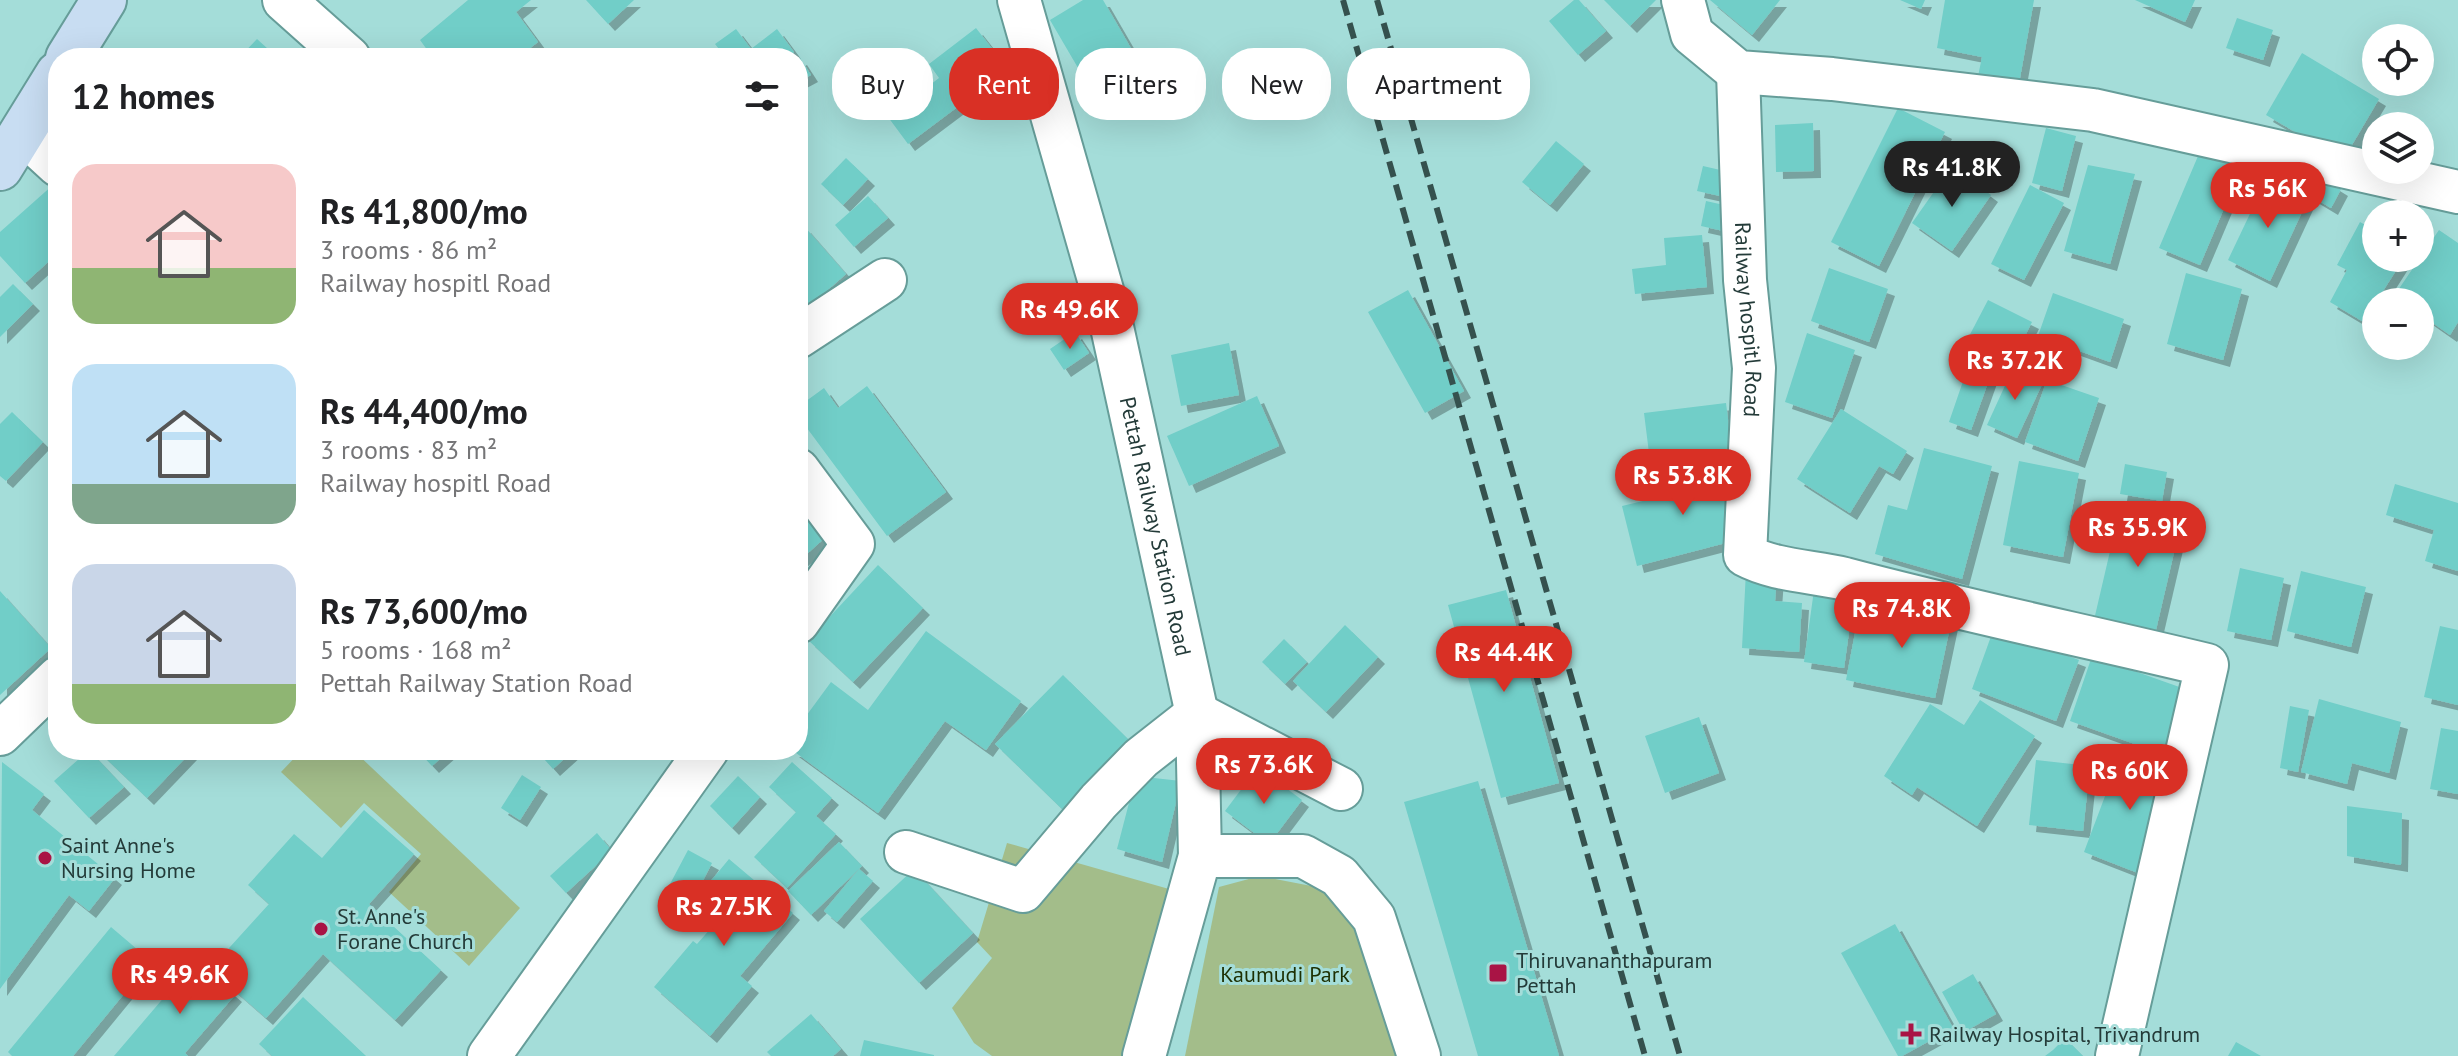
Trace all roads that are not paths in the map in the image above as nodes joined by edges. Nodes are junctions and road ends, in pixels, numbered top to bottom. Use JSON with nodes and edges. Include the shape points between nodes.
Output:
{"nodes":[{"id":1,"x":104,"y":0,"type":"edge"},
{"id":2,"x":284,"y":0,"type":"edge"},
{"id":3,"x":1019,"y":0,"type":"edge"},
{"id":4,"x":1687,"y":3,"type":"edge"},
{"id":5,"x":74,"y":48,"type":"edge"},
{"id":6,"x":338,"y":48,"type":"edge"},
{"id":7,"x":1738,"y":72,"type":"junction"},
{"id":8,"x":48,"y":90,"type":"edge"},
{"id":9,"x":11,"y":150,"type":"edge"},
{"id":10,"x":48,"y":162,"type":"edge"},
{"id":11,"x":2458,"y":192,"type":"edge"},
{"id":12,"x":885,"y":280,"type":"dead end"},
{"id":13,"x":808,"y":330,"type":"edge"},
{"id":14,"x":808,"y":483,"type":"edge"},
{"id":15,"x":808,"y":608,"type":"edge"},
{"id":16,"x":48,"y":688,"type":"edge"},
{"id":17,"x":1197,"y":714,"type":"junction"},
{"id":18,"x":0,"y":734,"type":"edge"},
{"id":19,"x":700,"y":760,"type":"edge"},
{"id":20,"x":1341,"y":789,"type":"dead end"},
{"id":21,"x":906,"y":852,"type":"dead end"},
{"id":22,"x":1200,"y":856,"type":"junction"},
{"id":23,"x":489,"y":1056,"type":"edge"},
{"id":24,"x":1144,"y":1056,"type":"edge"},
{"id":25,"x":1419,"y":1056,"type":"edge"},
{"id":26,"x":2117,"y":1056,"type":"edge"}],
"edges":[{"from":1,"to":5,"type":"street"},
{"from":2,"to":6,"type":"street"},
{"from":3,"to":17,"type":"street","name":"Pettah Railway Station Road","via":[[1110,318]]},
{"from":4,"to":7,"type":"street","via":[[1692,34]]},
{"from":7,"to":11,"type":"street","via":[[2093,110]]},
{"from":7,"to":26,"type":"street","name":"Railway hospitl Road","via":[[1745,280],[1754,368],[1745,555],[1764,565],[2207,665]]},
{"from":8,"to":9,"type":"street"},
{"from":9,"to":10,"type":"street"},
{"from":12,"to":13,"type":"street"},
{"from":14,"to":15,"type":"street","via":[[853,544]]},
{"from":16,"to":18,"type":"street"},
{"from":17,"to":20,"type":"street"},
{"from":17,"to":21,"type":"street","via":[[1109,790],[1023,891]]},
{"from":17,"to":22,"type":"street","name":"Pettah Railway Station Road"},
{"from":19,"to":23,"type":"street"},
{"from":22,"to":24,"type":"street","name":"Pettah Railway Station Road"},
{"from":22,"to":25,"type":"street","via":[[1303,856],[1339,876],[1374,918]]}]}
